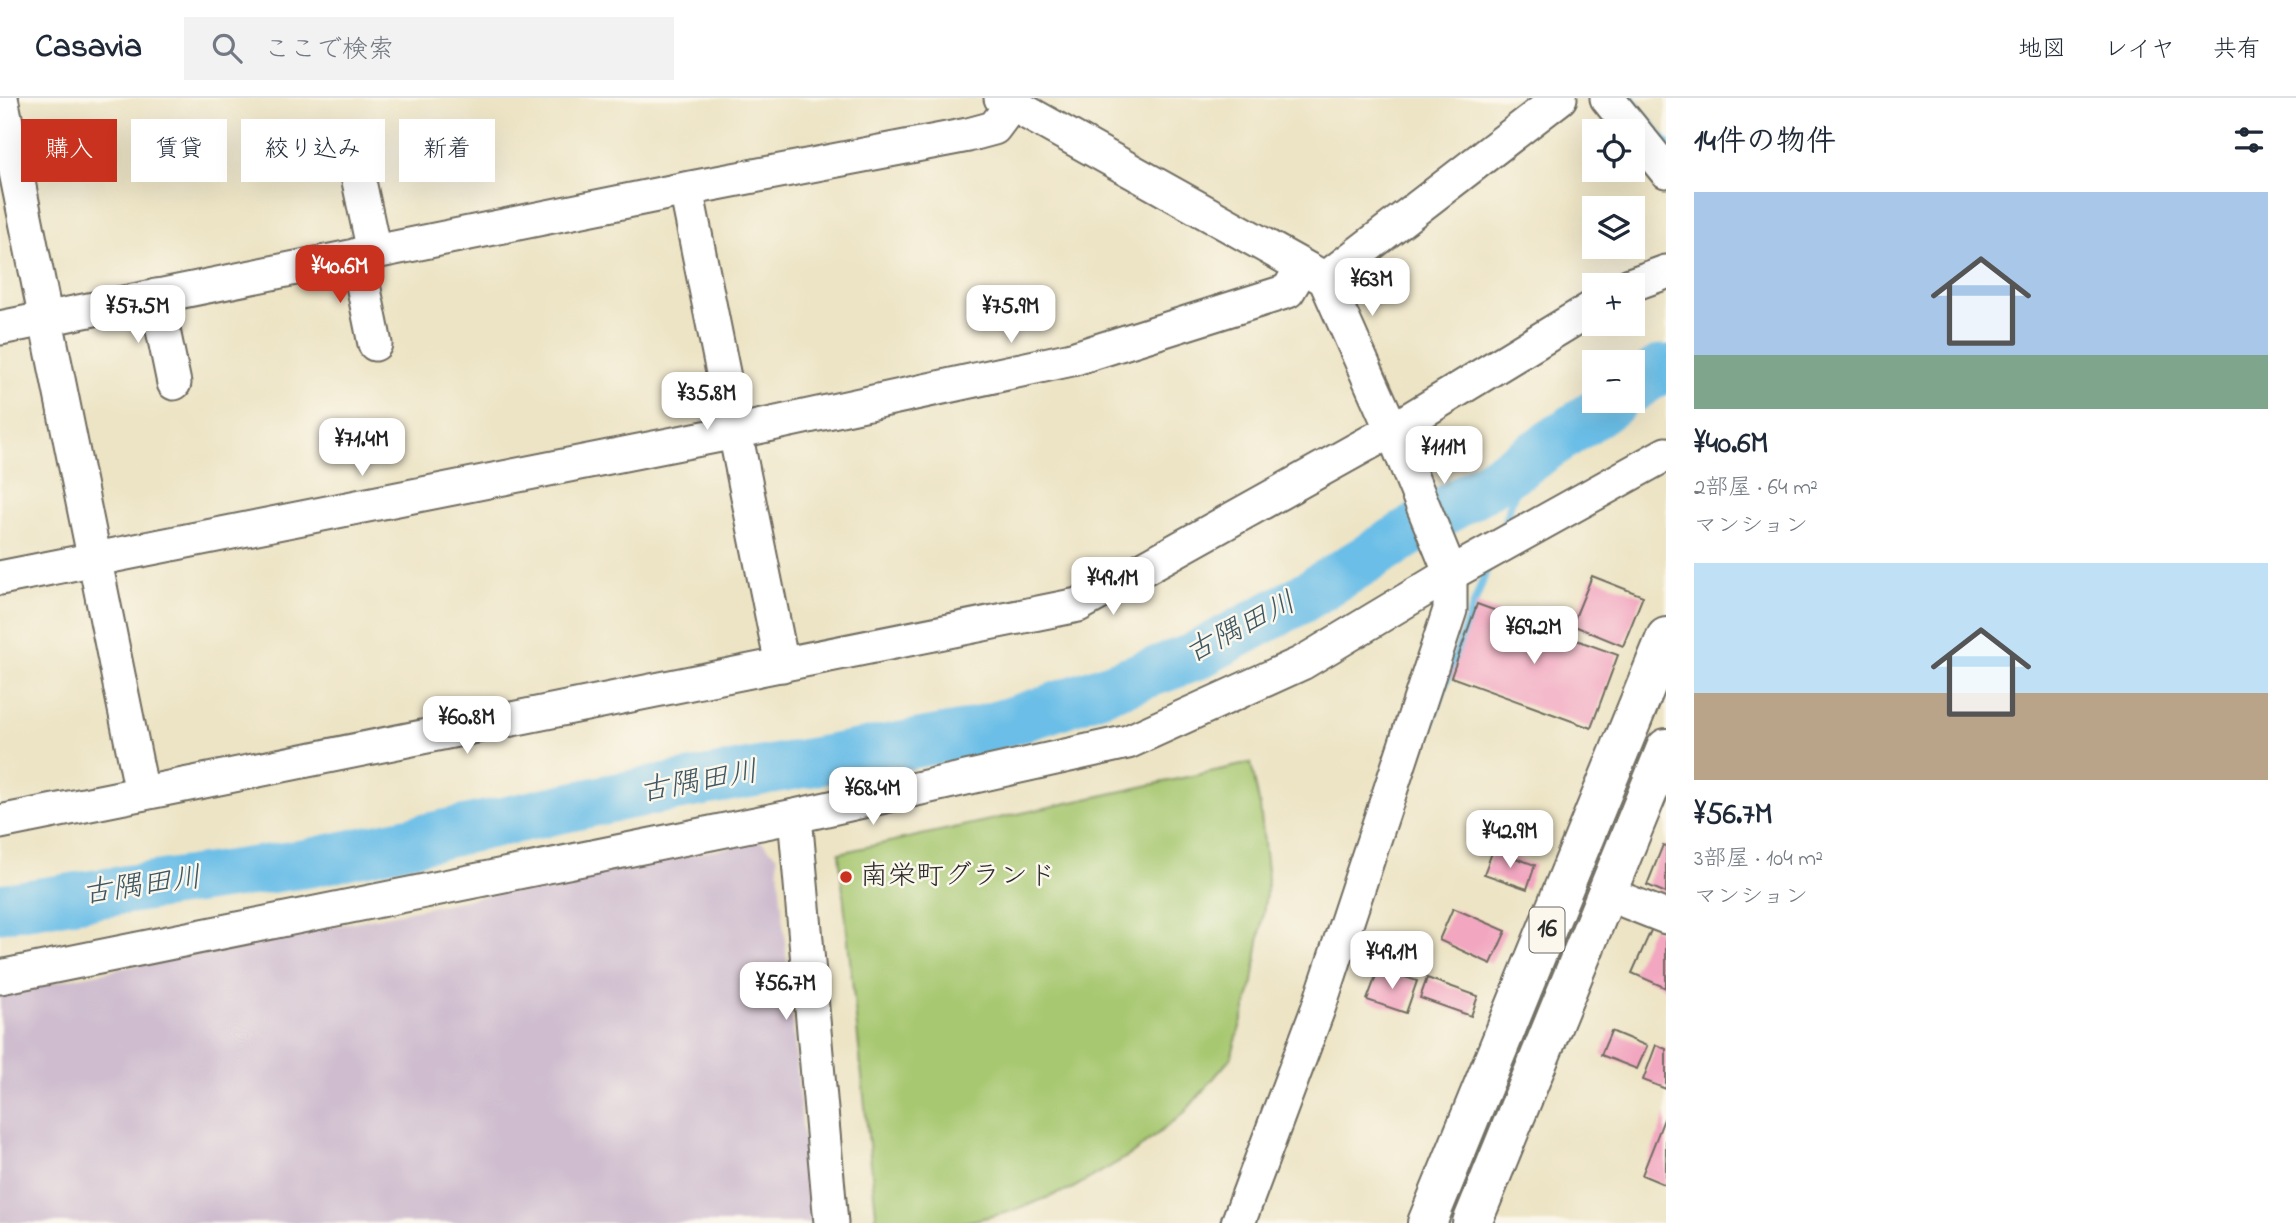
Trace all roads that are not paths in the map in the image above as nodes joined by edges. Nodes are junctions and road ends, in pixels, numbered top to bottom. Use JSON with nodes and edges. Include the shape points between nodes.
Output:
{"nodes":[{"id":1,"x":1,"y":98,"type":"edge"},
{"id":2,"x":1607,"y":98,"type":"edge"},
{"id":3,"x":1550,"y":100,"type":"edge"},
{"id":4,"x":1006,"y":101,"type":"edge"},
{"id":5,"x":1666,"y":171,"type":"edge"},
{"id":6,"x":357,"y":182,"type":"edge"},
{"id":7,"x":686,"y":189,"type":"junction"},
{"id":8,"x":366,"y":254,"type":"junction"},
{"id":9,"x":1666,"y":272,"type":"edge"},
{"id":10,"x":1313,"y":273,"type":"junction"},
{"id":11,"x":1645,"y":280,"type":"edge"},
{"id":12,"x":156,"y":296,"type":"junction"},
{"id":13,"x":1582,"y":314,"type":"edge"},
{"id":14,"x":46,"y":319,"type":"junction"},
{"id":15,"x":0,"y":328,"type":"edge"},
{"id":16,"x":375,"y":344,"type":"dead end"},
{"id":17,"x":174,"y":383,"type":"dead end"},
{"id":18,"x":1392,"y":430,"type":"junction"},
{"id":19,"x":735,"y":432,"type":"junction"},
{"id":20,"x":1666,"y":454,"type":"edge"},
{"id":21,"x":93,"y":558,"type":"junction"},
{"id":22,"x":1448,"y":568,"type":"junction"},
{"id":23,"x":0,"y":578,"type":"edge"},
{"id":24,"x":1666,"y":638,"type":"edge"},
{"id":25,"x":782,"y":665,"type":"junction"},
{"id":26,"x":1666,"y":748,"type":"edge"},
{"id":27,"x":142,"y":793,"type":"junction"},
{"id":28,"x":795,"y":816,"type":"junction"},
{"id":29,"x":0,"y":822,"type":"edge"},
{"id":30,"x":1608,"y":894,"type":"junction"},
{"id":31,"x":1666,"y":917,"type":"edge"},
{"id":32,"x":0,"y":977,"type":"edge"},
{"id":33,"x":831,"y":1223,"type":"edge"},
{"id":34,"x":1238,"y":1223,"type":"edge"},
{"id":35,"x":1427,"y":1223,"type":"edge"},
{"id":36,"x":1472,"y":1223,"type":"edge"}],
"edges":[{"from":1,"to":14,"type":"street"},
{"from":2,"to":5,"type":"street"},
{"from":3,"to":10,"type":"street"},
{"from":4,"to":7,"type":"street","via":[[994,128]]},
{"from":4,"to":10,"type":"street"},
{"from":6,"to":8,"type":"street"},
{"from":7,"to":8,"type":"street"},
{"from":7,"to":19,"type":"street"},
{"from":8,"to":12,"type":"street"},
{"from":8,"to":16,"type":"street"},
{"from":9,"to":11,"type":"street"},
{"from":10,"to":18,"type":"street"},
{"from":10,"to":19,"type":"street","via":[[1288,291],[1072,359]]},
{"from":12,"to":14,"type":"street"},
{"from":12,"to":17,"type":"street"},
{"from":13,"to":18,"type":"street"},
{"from":14,"to":15,"type":"street"},
{"from":14,"to":21,"type":"street"},
{"from":18,"to":22,"type":"street"},
{"from":18,"to":25,"type":"street","via":[[1078,605]]},
{"from":19,"to":21,"type":"street"},
{"from":19,"to":25,"type":"street"},
{"from":20,"to":22,"type":"street"},
{"from":21,"to":23,"type":"street"},
{"from":21,"to":27,"type":"street"},
{"from":22,"to":28,"type":"street","via":[[1302,663],[1128,742]]},
{"from":22,"to":34,"type":"street","via":[[1450,610],[1318,1009]]},
{"from":24,"to":35,"type":"highway","number":"16"},
{"from":25,"to":27,"type":"street"},
{"from":26,"to":30,"type":"highway","number":"16"},
{"from":27,"to":29,"type":"street"},
{"from":28,"to":32,"type":"street"},
{"from":28,"to":33,"type":"street"},
{"from":30,"to":31,"type":"street"},
{"from":30,"to":36,"type":"highway","number":"16"}]}
